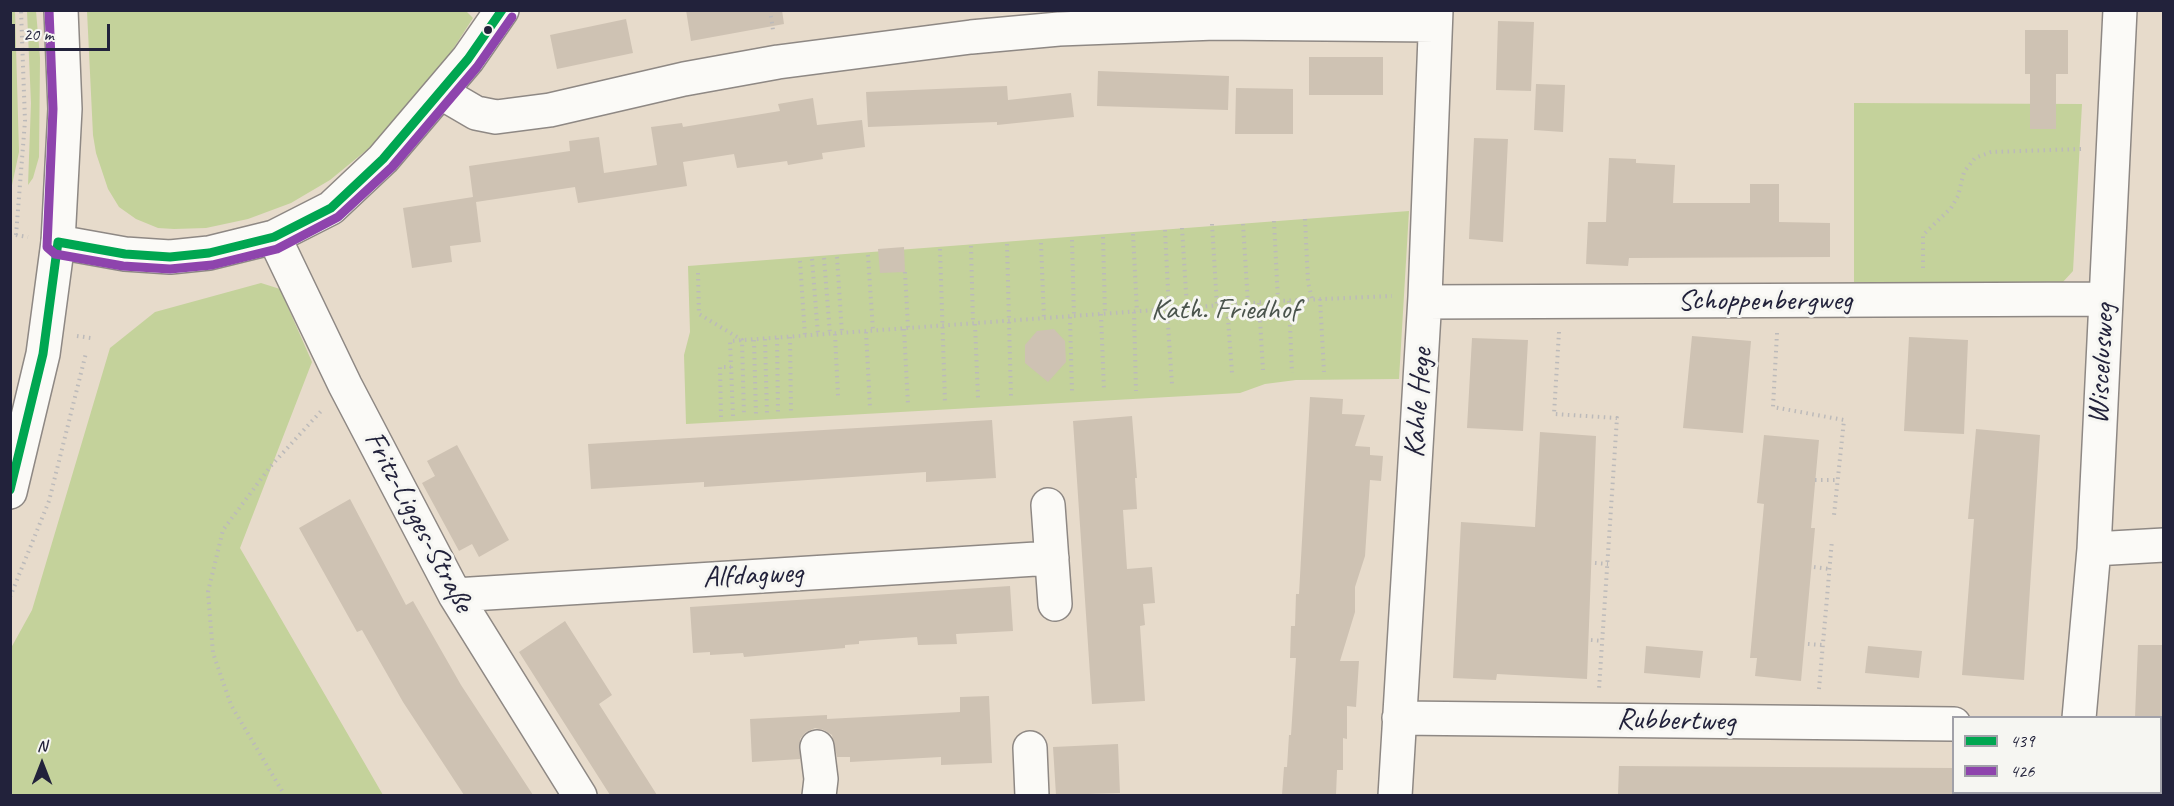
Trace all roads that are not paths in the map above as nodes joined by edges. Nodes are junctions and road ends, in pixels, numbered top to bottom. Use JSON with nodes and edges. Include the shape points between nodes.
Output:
{"nodes":[{"id":1,"x":61,"y":10,"type":"edge"},
{"id":2,"x":502,"y":10,"type":"edge"},
{"id":3,"x":2120,"y":10,"type":"edge"},
{"id":4,"x":1436,"y":18,"type":"edge"},
{"id":5,"x":440,"y":92,"type":"junction"},
{"id":6,"x":274,"y":237,"type":"junction"},
{"id":7,"x":58,"y":242,"type":"junction"},
{"id":8,"x":1425,"y":299,"type":"junction"},
{"id":9,"x":2105,"y":299,"type":"junction"},
{"id":10,"x":10,"y":492,"type":"edge"},
{"id":11,"x":1048,"y":505,"type":"dead end"},
{"id":12,"x":2163,"y":544,"type":"edge"},
{"id":13,"x":2094,"y":549,"type":"junction"},
{"id":14,"x":1052,"y":558,"type":"junction"},
{"id":15,"x":455,"y":595,"type":"junction"},
{"id":16,"x":1055,"y":604,"type":"dead end"},
{"id":17,"x":2079,"y":716,"type":"edge"},
{"id":18,"x":1399,"y":718,"type":"junction"},
{"id":19,"x":1952,"y":724,"type":"edge"},
{"id":20,"x":817,"y":747,"type":"dead end"},
{"id":21,"x":1030,"y":748,"type":"dead end"},
{"id":22,"x":580,"y":795,"type":"edge"},
{"id":23,"x":819,"y":795,"type":"edge"},
{"id":24,"x":1032,"y":795,"type":"edge"},
{"id":25,"x":1395,"y":795,"type":"edge"}],
"edges":[{"from":1,"to":7,"type":"street","via":[[65,109]]},
{"from":2,"to":5,"type":"street"},
{"from":3,"to":9,"type":"street","name":"Wiscelusweg"},
{"from":4,"to":5,"type":"street","via":[[1059,29],[971,37],[778,62],[496,117],[476,113]]},
{"from":4,"to":8,"type":"street","name":"Kahle Hege"},
{"from":5,"to":6,"type":"street","via":[[383,159],[332,208]]},
{"from":6,"to":7,"type":"street","via":[[209,253],[170,257]]},
{"from":6,"to":15,"type":"street","name":"Fritz-Ligges-Straße","via":[[345,385]]},
{"from":7,"to":10,"type":"street","via":[[43,354]]},
{"from":8,"to":9,"type":"street","name":"Schoppenbergweg"},
{"from":8,"to":18,"type":"street","name":"Kahle Hege"},
{"from":9,"to":13,"type":"street","name":"Wiscelusweg"},
{"from":11,"to":14,"type":"street"},
{"from":12,"to":13,"type":"street"},
{"from":13,"to":17,"type":"street","name":"Wiscelusweg"},
{"from":14,"to":15,"type":"street","name":"Alfdagweg"},
{"from":14,"to":16,"type":"street"},
{"from":15,"to":22,"type":"street","name":"Fritz-Ligges-Straße"},
{"from":18,"to":19,"type":"street","name":"Rubbertweg"},
{"from":18,"to":25,"type":"street","name":"Kahle Hege"},
{"from":20,"to":23,"type":"street"},
{"from":21,"to":24,"type":"street"}]}
